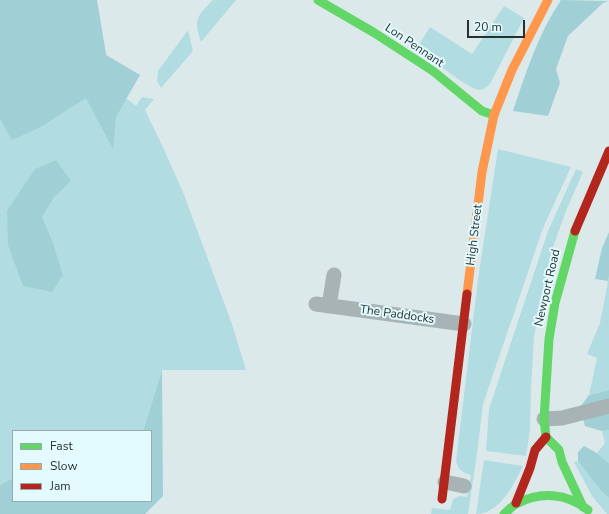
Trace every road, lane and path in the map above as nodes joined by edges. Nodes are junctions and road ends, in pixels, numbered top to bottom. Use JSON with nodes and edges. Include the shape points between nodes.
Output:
{"nodes":[{"id":1,"x":318,"y":0,"type":"edge"},
{"id":2,"x":548,"y":0,"type":"edge"},
{"id":3,"x":494,"y":115,"type":"junction"},
{"id":4,"x":609,"y":151,"type":"edge"},
{"id":5,"x":334,"y":275,"type":"dead end"},
{"id":6,"x":464,"y":324,"type":"junction"},
{"id":7,"x":609,"y":406,"type":"edge"},
{"id":8,"x":544,"y":418,"type":"junction"},
{"id":9,"x":546,"y":437,"type":"junction"},
{"id":10,"x":445,"y":482,"type":"junction"},
{"id":11,"x":464,"y":486,"type":"dead end"},
{"id":12,"x":442,"y":499,"type":"dead end"},
{"id":13,"x":516,"y":503,"type":"junction"},
{"id":14,"x":583,"y":507,"type":"junction"},
{"id":15,"x":504,"y":514,"type":"edge"},
{"id":16,"x":591,"y":514,"type":"edge"}],
"edges":[{"from":1,"to":3,"type":"street","name":"Lon Pennant","via":[[433,71],[482,111]]},
{"from":2,"to":3,"type":"street","name":"High Street","via":[[509,75]]},
{"from":3,"to":6,"type":"street","name":"High Street","via":[[482,172]]},
{"from":4,"to":8,"type":"street","name":"Newport Road","via":[[572,236],[555,303],[548,355]]},
{"from":5,"to":6,"type":"street","name":"The Paddocks","via":[[322,305]]},
{"from":6,"to":10,"type":"street","name":"High Street"},
{"from":7,"to":8,"type":"street","via":[[562,418]]},
{"from":8,"to":9,"type":"street","name":"Newport Road"},
{"from":9,"to":13,"type":"street","via":[[535,450]]},
{"from":9,"to":14,"type":"street","via":[[559,450]]},
{"from":10,"to":11,"type":"street"},
{"from":10,"to":12,"type":"street","name":"High Street"},
{"from":13,"to":14,"type":"street","via":[[547,495],[568,498]]},
{"from":13,"to":15,"type":"street"},
{"from":14,"to":16,"type":"street"}]}
